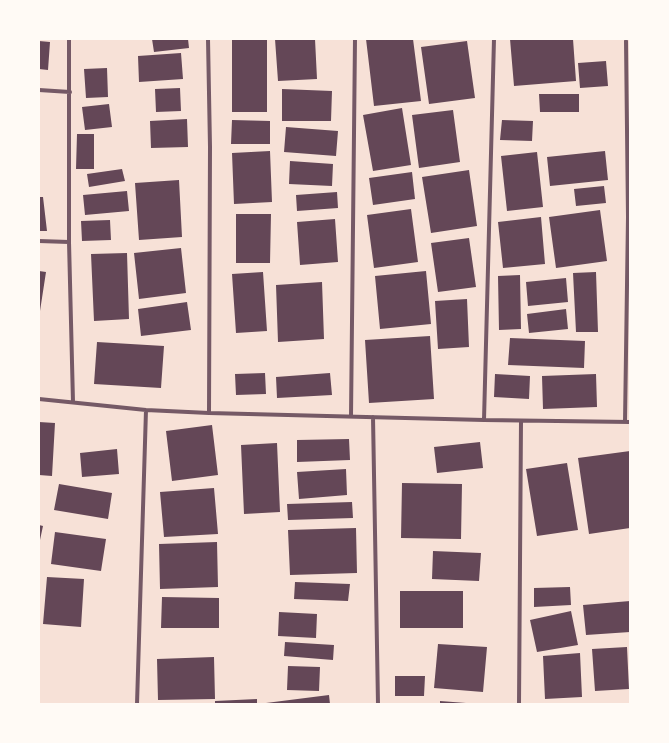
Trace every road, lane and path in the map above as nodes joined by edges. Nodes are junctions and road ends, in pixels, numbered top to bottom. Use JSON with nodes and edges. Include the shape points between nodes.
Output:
{"nodes":[{"id":1,"x":69,"y":39,"type":"edge"},
{"id":2,"x":208,"y":39,"type":"edge"},
{"id":3,"x":355,"y":39,"type":"edge"},
{"id":4,"x":494,"y":39,"type":"edge"},
{"id":5,"x":626,"y":41,"type":"dead end"},
{"id":6,"x":39,"y":90,"type":"edge"},
{"id":7,"x":70,"y":92,"type":"junction"},
{"id":8,"x":39,"y":241,"type":"edge"},
{"id":9,"x":69,"y":242,"type":"junction"},
{"id":10,"x":39,"y":398,"type":"edge"},
{"id":11,"x":73,"y":402,"type":"junction"},
{"id":12,"x":146,"y":410,"type":"junction"},
{"id":13,"x":209,"y":413,"type":"junction"},
{"id":14,"x":351,"y":416,"type":"junction"},
{"id":15,"x":373,"y":417,"type":"junction"},
{"id":16,"x":484,"y":420,"type":"junction"},
{"id":17,"x":521,"y":420,"type":"junction"},
{"id":18,"x":628,"y":422,"type":"edge"},
{"id":19,"x":137,"y":704,"type":"edge"},
{"id":20,"x":378,"y":704,"type":"edge"},
{"id":21,"x":519,"y":704,"type":"edge"}],
"edges":[{"from":1,"to":7,"type":"street"},
{"from":2,"to":13,"type":"street"},
{"from":3,"to":14,"type":"street"},
{"from":4,"to":16,"type":"street"},
{"from":5,"to":18,"type":"street"},
{"from":6,"to":7,"type":"street"},
{"from":7,"to":9,"type":"street"},
{"from":8,"to":9,"type":"street"},
{"from":9,"to":11,"type":"street"},
{"from":10,"to":11,"type":"street"},
{"from":11,"to":12,"type":"street"},
{"from":12,"to":13,"type":"street"},
{"from":12,"to":19,"type":"street"},
{"from":13,"to":14,"type":"street"},
{"from":14,"to":15,"type":"street"},
{"from":15,"to":16,"type":"street"},
{"from":15,"to":20,"type":"street"},
{"from":16,"to":17,"type":"street"},
{"from":17,"to":18,"type":"street"},
{"from":17,"to":21,"type":"street"}]}
